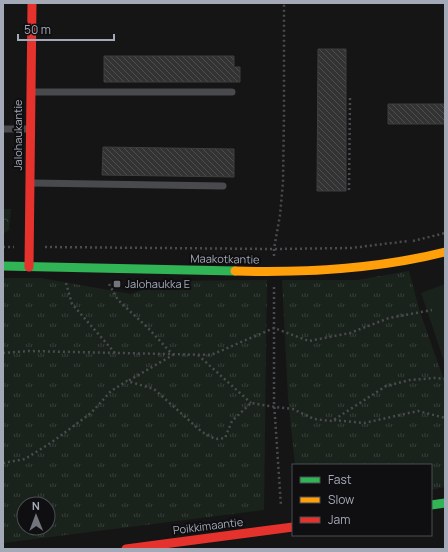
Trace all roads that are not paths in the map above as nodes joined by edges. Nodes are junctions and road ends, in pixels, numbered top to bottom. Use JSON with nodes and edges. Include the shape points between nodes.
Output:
{"nodes":[{"id":1,"x":32,"y":3,"type":"edge"},
{"id":2,"x":31,"y":92,"type":"junction"},
{"id":3,"x":232,"y":92,"type":"dead end"},
{"id":4,"x":3,"y":129,"type":"edge"},
{"id":5,"x":31,"y":129,"type":"junction"},
{"id":6,"x":30,"y":183,"type":"junction"},
{"id":7,"x":223,"y":186,"type":"dead end"},
{"id":8,"x":445,"y":252,"type":"edge"},
{"id":9,"x":3,"y":266,"type":"edge"},
{"id":10,"x":29,"y":266,"type":"junction"},
{"id":11,"x":445,"y":503,"type":"edge"},
{"id":12,"x":432,"y":505,"type":"edge"},
{"id":13,"x":292,"y":527,"type":"edge"},
{"id":14,"x":126,"y":549,"type":"edge"}],
"edges":[{"from":1,"to":2,"type":"street","name":"Jalohaukantie"},
{"from":2,"to":3,"type":"lane"},
{"from":2,"to":5,"type":"street","name":"Jalohaukantie"},
{"from":4,"to":5,"type":"lane"},
{"from":5,"to":6,"type":"street","name":"Jalohaukantie"},
{"from":6,"to":7,"type":"lane"},
{"from":6,"to":10,"type":"street","name":"Jalohaukantie"},
{"from":8,"to":10,"type":"street","name":"Maakotkantie","via":[[425,258],[357,267],[274,272]]},
{"from":9,"to":10,"type":"street","name":"Maakotkantie"},
{"from":11,"to":12,"type":"street"},
{"from":13,"to":14,"type":"street","name":"Poikkimaantie"}]}
